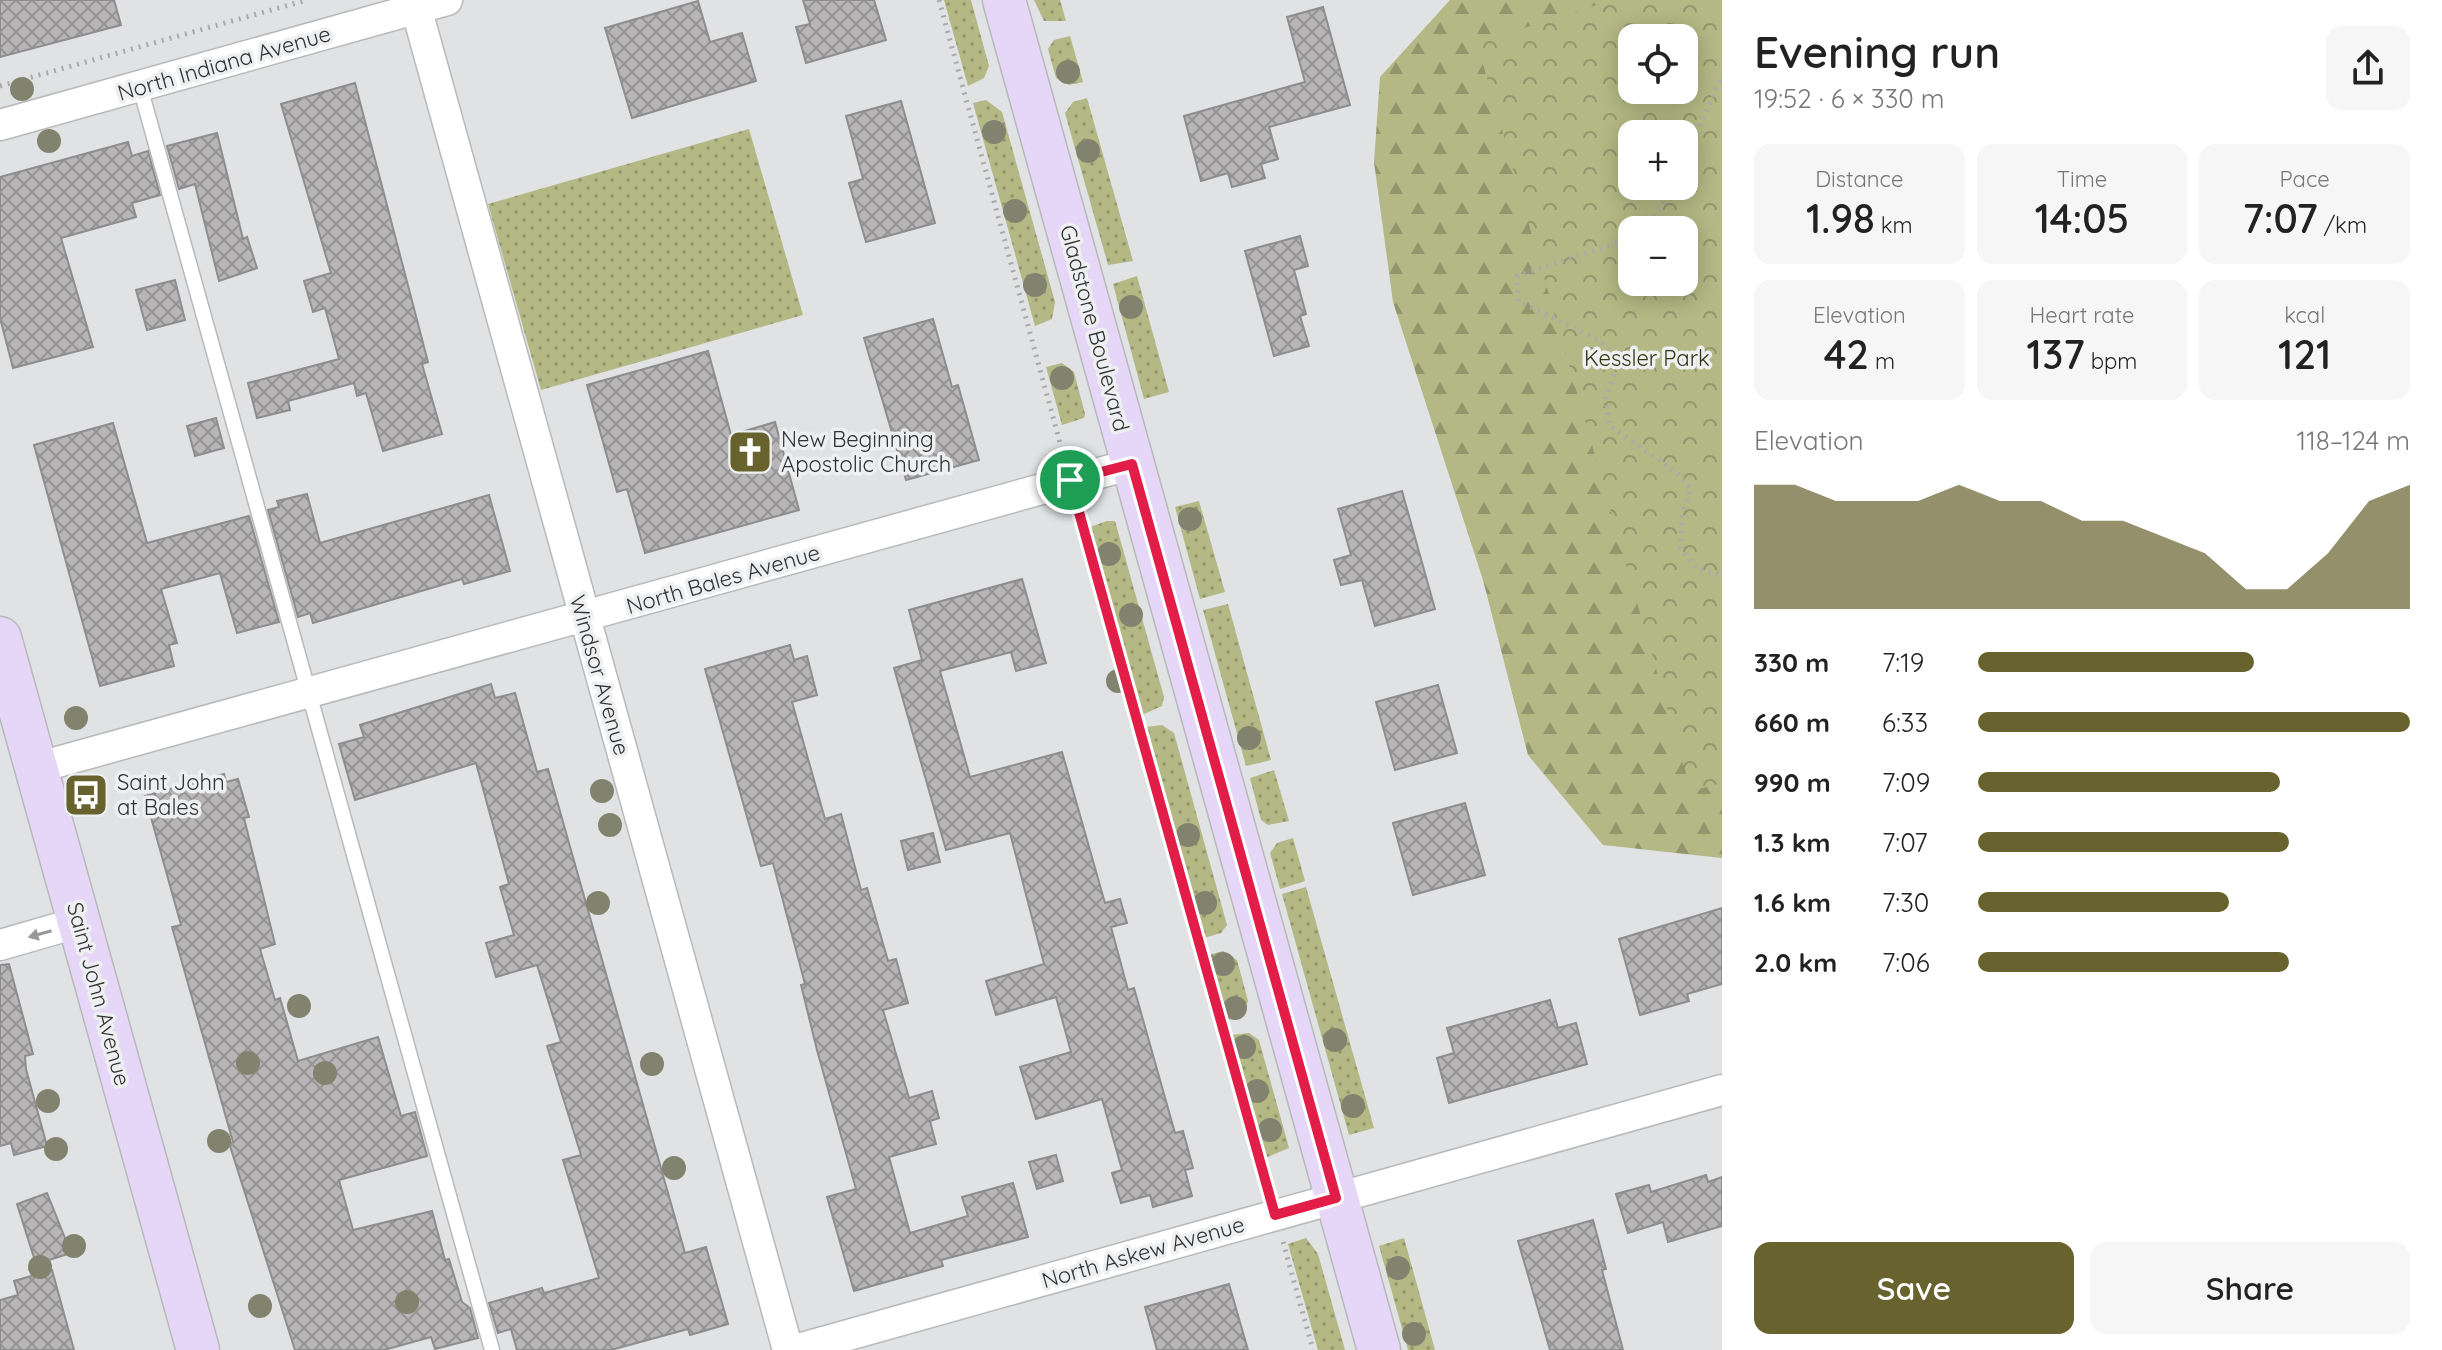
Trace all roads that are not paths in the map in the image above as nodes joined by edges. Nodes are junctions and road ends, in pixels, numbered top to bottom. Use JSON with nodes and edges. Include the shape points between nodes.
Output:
{"nodes":[{"id":1,"x":447,"y":0,"type":"edge"},
{"id":2,"x":1004,"y":0,"type":"edge"},
{"id":3,"x":415,"y":4,"type":"edge"},
{"id":4,"x":140,"y":87,"type":"junction"},
{"id":5,"x":0,"y":125,"type":"edge"},
{"id":6,"x":1132,"y":464,"type":"junction"},
{"id":7,"x":584,"y":618,"type":"junction"},
{"id":8,"x":0,"y":638,"type":"edge"},
{"id":9,"x":310,"y":693,"type":"junction"},
{"id":10,"x":36,"y":768,"type":"junction"},
{"id":11,"x":80,"y":922,"type":"junction"},
{"id":12,"x":0,"y":945,"type":"edge"},
{"id":13,"x":1722,"y":1090,"type":"edge"},
{"id":14,"x":1336,"y":1198,"type":"junction"},
{"id":15,"x":198,"y":1350,"type":"edge"},
{"id":16,"x":492,"y":1350,"type":"edge"},
{"id":17,"x":788,"y":1350,"type":"edge"},
{"id":18,"x":795,"y":1350,"type":"edge"},
{"id":19,"x":1379,"y":1350,"type":"edge"}],
"edges":[{"from":1,"to":3,"type":"street","name":"North Indiana Avenue"},
{"from":2,"to":6,"type":"street","name":"Gladstone Boulevard"},
{"from":3,"to":4,"type":"street","name":"North Indiana Avenue"},
{"from":3,"to":7,"type":"street","name":"Windsor Avenue"},
{"from":4,"to":5,"type":"street","name":"North Indiana Avenue"},
{"from":4,"to":9,"type":"lane"},
{"from":6,"to":7,"type":"street","name":"North Bales Avenue"},
{"from":6,"to":14,"type":"street","name":"Gladstone Boulevard"},
{"from":7,"to":9,"type":"street","name":"North Bales Avenue"},
{"from":7,"to":17,"type":"street","name":"Windsor Avenue"},
{"from":8,"to":10,"type":"street","name":"Saint John Avenue"},
{"from":9,"to":10,"type":"street","name":"North Bales Avenue"},
{"from":9,"to":16,"type":"lane"},
{"from":10,"to":11,"type":"street","name":"Saint John Avenue"},
{"from":11,"to":12,"type":"street","one_way":true},
{"from":11,"to":15,"type":"street","name":"Saint John Avenue"},
{"from":13,"to":14,"type":"street","name":"North Askew Avenue"},
{"from":14,"to":18,"type":"street","name":"North Askew Avenue"},
{"from":14,"to":19,"type":"street","name":"Gladstone Boulevard"}]}
